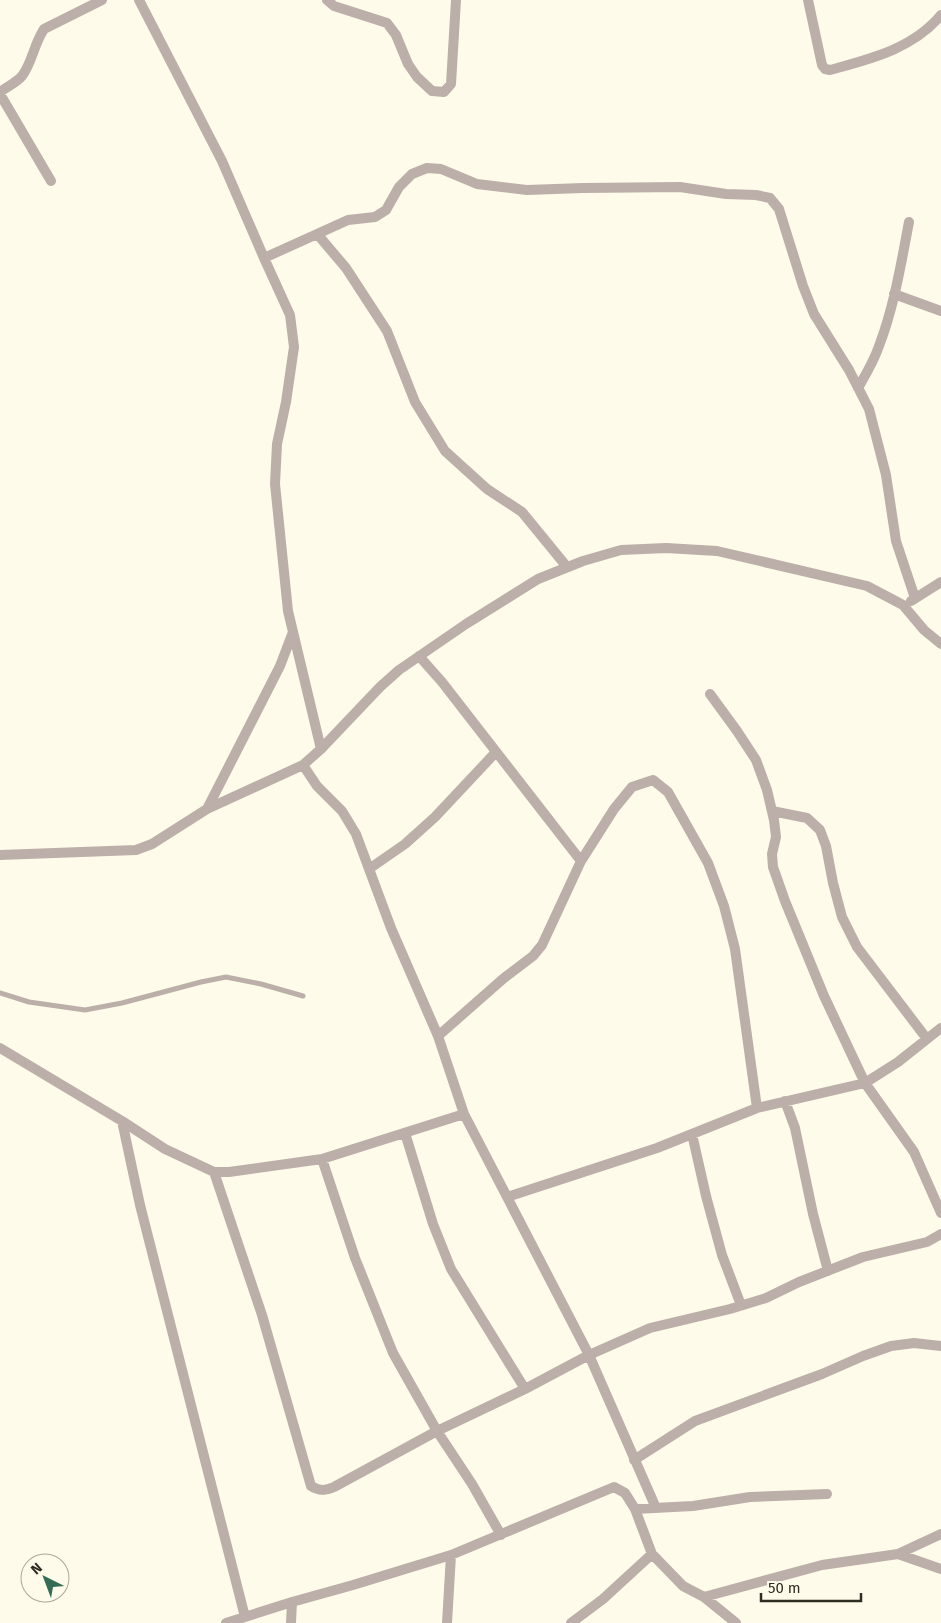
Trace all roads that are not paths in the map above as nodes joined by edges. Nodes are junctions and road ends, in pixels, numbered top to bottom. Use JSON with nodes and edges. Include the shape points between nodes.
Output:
{"nodes":[{"id":1,"x":102,"y":0,"type":"edge"},
{"id":2,"x":139,"y":0,"type":"edge"},
{"id":3,"x":327,"y":0,"type":"edge"},
{"id":4,"x":456,"y":0,"type":"edge"},
{"id":5,"x":808,"y":0,"type":"edge"},
{"id":6,"x":941,"y":16,"type":"edge"},
{"id":7,"x":0,"y":93,"type":"edge"},
{"id":8,"x":51,"y":181,"type":"dead end"},
{"id":9,"x":909,"y":222,"type":"dead end"},
{"id":10,"x":318,"y":234,"type":"junction"},
{"id":11,"x":264,"y":258,"type":"junction"},
{"id":12,"x":894,"y":294,"type":"junction"},
{"id":13,"x":941,"y":311,"type":"edge"},
{"id":14,"x":858,"y":388,"type":"junction"},
{"id":15,"x":567,"y":567,"type":"junction"},
{"id":16,"x":941,"y":582,"type":"edge"},
{"id":17,"x":915,"y":598,"type":"junction"},
{"id":18,"x":903,"y":605,"type":"junction"},
{"id":19,"x":293,"y":632,"type":"junction"},
{"id":20,"x":941,"y":644,"type":"edge"},
{"id":21,"x":419,"y":656,"type":"junction"},
{"id":22,"x":710,"y":694,"type":"dead end"},
{"id":23,"x":321,"y":749,"type":"junction"},
{"id":24,"x":496,"y":752,"type":"junction"},
{"id":25,"x":303,"y":764,"type":"junction"},
{"id":26,"x":207,"y":809,"type":"junction"},
{"id":27,"x":772,"y":811,"type":"junction"},
{"id":28,"x":0,"y":856,"type":"edge"},
{"id":29,"x":581,"y":861,"type":"junction"},
{"id":30,"x":369,"y":869,"type":"junction"},
{"id":31,"x":0,"y":993,"type":"edge"},
{"id":32,"x":303,"y":996,"type":"dead end"},
{"id":33,"x":941,"y":1028,"type":"edge"},
{"id":34,"x":438,"y":1036,"type":"junction"},
{"id":35,"x":927,"y":1039,"type":"junction"},
{"id":36,"x":0,"y":1048,"type":"edge"},
{"id":37,"x":865,"y":1083,"type":"junction"},
{"id":38,"x":785,"y":1101,"type":"junction"},
{"id":39,"x":757,"y":1108,"type":"junction"},
{"id":40,"x":464,"y":1114,"type":"junction"},
{"id":41,"x":122,"y":1121,"type":"junction"},
{"id":42,"x":405,"y":1133,"type":"junction"},
{"id":43,"x":692,"y":1134,"type":"junction"},
{"id":44,"x":322,"y":1159,"type":"junction"},
{"id":45,"x":214,"y":1172,"type":"junction"},
{"id":46,"x":507,"y":1197,"type":"junction"},
{"id":47,"x":941,"y":1214,"type":"edge"},
{"id":48,"x":941,"y":1234,"type":"edge"},
{"id":49,"x":828,"y":1271,"type":"junction"},
{"id":50,"x":741,"y":1305,"type":"junction"},
{"id":51,"x":941,"y":1346,"type":"edge"},
{"id":52,"x":589,"y":1355,"type":"junction"},
{"id":53,"x":525,"y":1389,"type":"junction"},
{"id":54,"x":437,"y":1431,"type":"junction"},
{"id":55,"x":634,"y":1460,"type":"junction"},
{"id":56,"x":827,"y":1494,"type":"dead end"},
{"id":57,"x":656,"y":1508,"type":"junction"},
{"id":58,"x":635,"y":1509,"type":"junction"},
{"id":59,"x":941,"y":1534,"type":"edge"},
{"id":60,"x":501,"y":1535,"type":"junction"},
{"id":61,"x":652,"y":1554,"type":"junction"},
{"id":62,"x":898,"y":1554,"type":"junction"},
{"id":63,"x":451,"y":1555,"type":"junction"},
{"id":64,"x":941,"y":1569,"type":"edge"},
{"id":65,"x":704,"y":1597,"type":"junction"},
{"id":66,"x":292,"y":1602,"type":"junction"},
{"id":67,"x":245,"y":1617,"type":"junction"},
{"id":68,"x":226,"y":1623,"type":"edge"},
{"id":69,"x":291,"y":1623,"type":"edge"},
{"id":70,"x":446,"y":1623,"type":"edge"},
{"id":71,"x":571,"y":1623,"type":"edge"},
{"id":72,"x":736,"y":1623,"type":"edge"}],
"edges":[{"from":1,"to":7,"type":"street","via":[[44,30],[21,78]]},
{"from":2,"to":11,"type":"street","via":[[222,161]]},
{"from":3,"to":4,"type":"street","via":[[334,6],[387,23],[417,77],[432,91],[444,92],[451,84]]},
{"from":5,"to":6,"type":"street","via":[[822,65],[830,70],[879,57],[926,30]]},
{"from":7,"to":8,"type":"street"},
{"from":9,"to":12,"type":"street"},
{"from":10,"to":11,"type":"street"},
{"from":10,"to":14,"type":"street","via":[[348,220],[375,217],[386,210],[399,187],[412,174],[427,168],[442,169],[477,184],[527,190],[680,187],[764,196],[779,209],[802,286],[814,314]]},
{"from":10,"to":15,"type":"street","via":[[346,268],[387,331],[416,402],[445,451],[487,489],[522,512]]},
{"from":11,"to":19,"type":"street","via":[[290,315],[294,347],[277,444],[275,484]]},
{"from":12,"to":13,"type":"street"},
{"from":12,"to":14,"type":"street","via":[[879,346]]},
{"from":14,"to":17,"type":"street","via":[[869,409],[886,475],[896,541]]},
{"from":15,"to":18,"type":"street","via":[[621,550],[718,551],[867,586]]},
{"from":15,"to":21,"type":"street","via":[[538,579]]},
{"from":16,"to":17,"type":"street"},
{"from":17,"to":18,"type":"street"},
{"from":18,"to":20,"type":"street"},
{"from":19,"to":23,"type":"street"},
{"from":19,"to":26,"type":"street","via":[[280,666]]},
{"from":21,"to":23,"type":"street","via":[[380,687]]},
{"from":21,"to":24,"type":"street"},
{"from":22,"to":27,"type":"street","via":[[756,760]]},
{"from":23,"to":25,"type":"street"},
{"from":24,"to":29,"type":"street"},
{"from":24,"to":30,"type":"street","via":[[435,817],[405,844]]},
{"from":25,"to":26,"type":"street"},
{"from":25,"to":30,"type":"street","via":[[317,786],[342,811],[356,834]]},
{"from":26,"to":28,"type":"street","via":[[152,844],[136,850]]},
{"from":27,"to":35,"type":"street","via":[[807,818],[820,830],[842,917],[857,947]]},
{"from":27,"to":37,"type":"street","via":[[776,836],[773,867],[784,901]]},
{"from":29,"to":34,"type":"street","via":[[542,945]]},
{"from":29,"to":39,"type":"street","via":[[632,787],[653,780],[668,792],[708,863],[724,906],[735,949]]},
{"from":30,"to":34,"type":"street"},
{"from":31,"to":32,"type":"lane","via":[[30,1002],[85,1010],[226,977]]},
{"from":33,"to":35,"type":"street"},
{"from":34,"to":40,"type":"street"},
{"from":35,"to":37,"type":"street"},
{"from":36,"to":41,"type":"street"},
{"from":37,"to":38,"type":"street"},
{"from":37,"to":47,"type":"street","via":[[914,1152]]},
{"from":38,"to":39,"type":"street"},
{"from":38,"to":49,"type":"street"},
{"from":39,"to":43,"type":"street"},
{"from":40,"to":42,"type":"street"},
{"from":40,"to":46,"type":"street"},
{"from":41,"to":45,"type":"street","via":[[165,1149]]},
{"from":41,"to":67,"type":"street","via":[[140,1205]]},
{"from":42,"to":44,"type":"street"},
{"from":42,"to":53,"type":"street","via":[[433,1224],[451,1269]]},
{"from":43,"to":46,"type":"street"},
{"from":43,"to":50,"type":"street","via":[[722,1255]]},
{"from":44,"to":45,"type":"street"},
{"from":44,"to":54,"type":"street","via":[[355,1258],[393,1352]]},
{"from":45,"to":54,"type":"street","via":[[262,1315],[311,1486],[318,1490],[334,1487]]},
{"from":46,"to":52,"type":"street"},
{"from":48,"to":49,"type":"street","via":[[927,1242],[863,1257]]},
{"from":49,"to":50,"type":"street","via":[[766,1298]]},
{"from":50,"to":52,"type":"street","via":[[650,1328]]},
{"from":51,"to":55,"type":"street","via":[[914,1343],[891,1346],[863,1356],[695,1421]]},
{"from":52,"to":53,"type":"street"},
{"from":52,"to":55,"type":"street"},
{"from":53,"to":54,"type":"street"},
{"from":54,"to":60,"type":"street"},
{"from":55,"to":57,"type":"street"},
{"from":56,"to":57,"type":"street","via":[[750,1497]]},
{"from":57,"to":58,"type":"street"},
{"from":58,"to":60,"type":"street","via":[[625,1493],[614,1487]]},
{"from":58,"to":61,"type":"street"},
{"from":59,"to":62,"type":"street"},
{"from":60,"to":63,"type":"street"},
{"from":61,"to":65,"type":"street","via":[[684,1586]]},
{"from":61,"to":71,"type":"street"},
{"from":62,"to":64,"type":"street"},
{"from":62,"to":65,"type":"street","via":[[822,1565]]},
{"from":63,"to":66,"type":"street"},
{"from":63,"to":70,"type":"street"},
{"from":65,"to":72,"type":"street"},
{"from":66,"to":67,"type":"street"},
{"from":66,"to":69,"type":"street"},
{"from":67,"to":68,"type":"street"}]}
